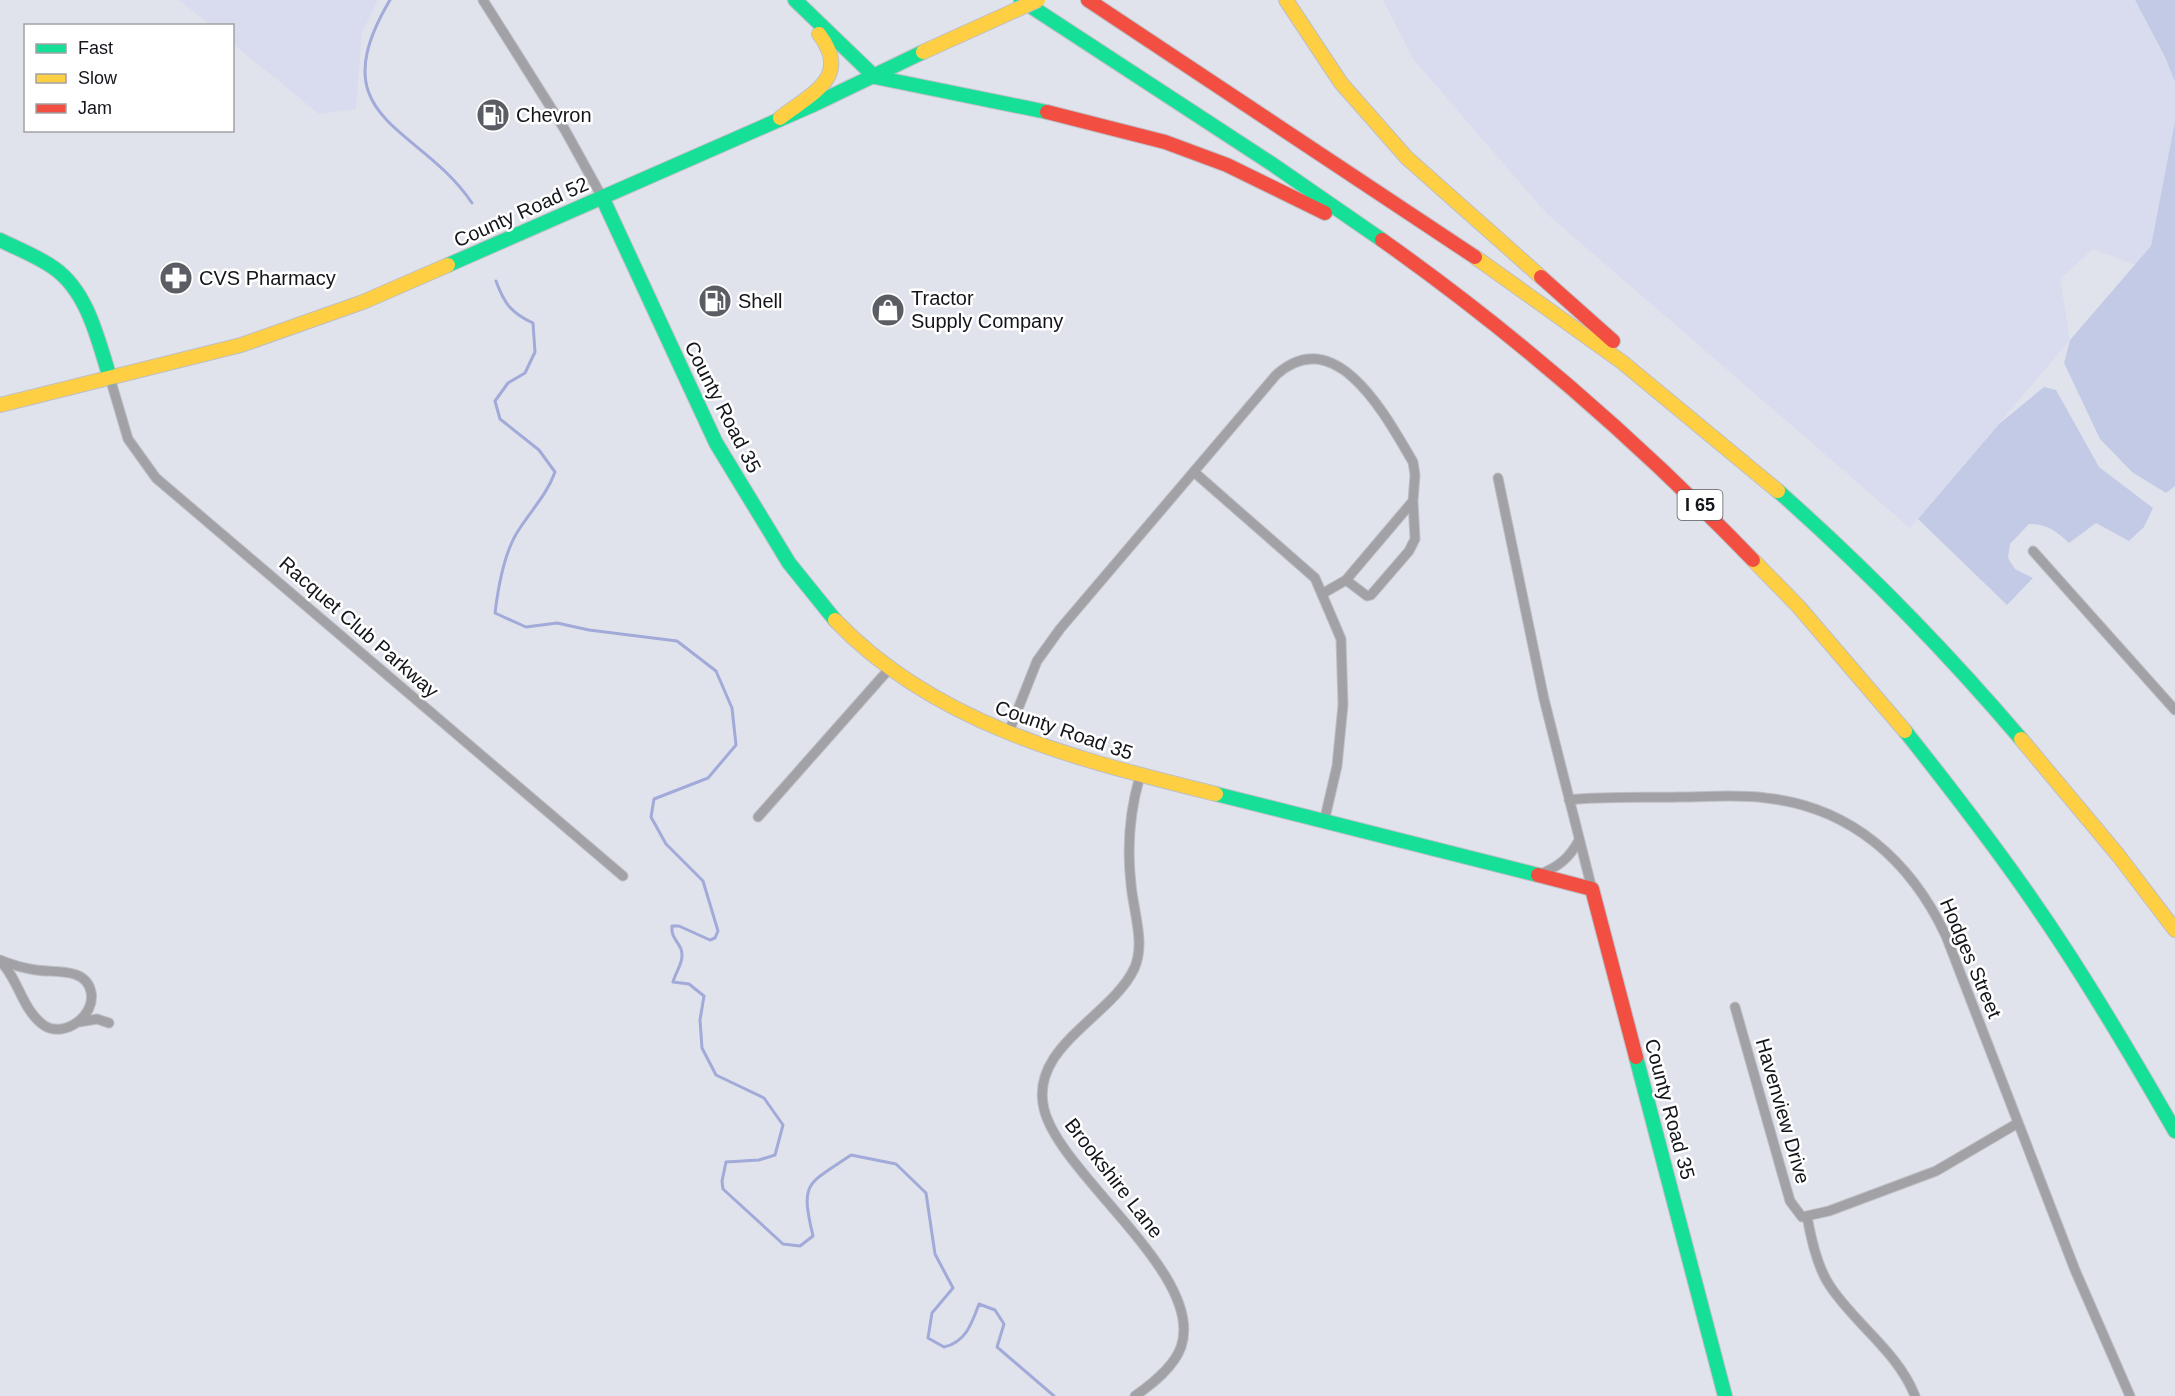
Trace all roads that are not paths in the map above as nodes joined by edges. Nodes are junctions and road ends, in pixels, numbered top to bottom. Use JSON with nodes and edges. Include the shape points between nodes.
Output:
{"nodes":[{"id":1,"x":483,"y":0,"type":"edge"},
{"id":2,"x":787,"y":0,"type":"edge"},
{"id":3,"x":795,"y":0,"type":"edge"},
{"id":4,"x":1022,"y":0,"type":"edge"},
{"id":5,"x":1038,"y":0,"type":"edge"},
{"id":6,"x":1088,"y":0,"type":"edge"},
{"id":7,"x":1286,"y":0,"type":"edge"},
{"id":8,"x":875,"y":77,"type":"junction"},
{"id":9,"x":780,"y":118,"type":"junction"},
{"id":10,"x":602,"y":197,"type":"junction"},
{"id":11,"x":0,"y":240,"type":"edge"},
{"id":12,"x":1444,"y":285,"type":"junction"},
{"id":13,"x":110,"y":378,"type":"junction"},
{"id":14,"x":0,"y":405,"type":"edge"},
{"id":15,"x":1194,"y":472,"type":"junction"},
{"id":16,"x":1761,"y":475,"type":"junction"},
{"id":17,"x":1498,"y":478,"type":"dead end"},
{"id":18,"x":1413,"y":501,"type":"junction"},
{"id":19,"x":2033,"y":550,"type":"dead end"},
{"id":20,"x":1346,"y":580,"type":"junction"},
{"id":21,"x":1322,"y":594,"type":"junction"},
{"id":22,"x":890,"y":668,"type":"junction"},
{"id":23,"x":2175,"y":710,"type":"edge"},
{"id":24,"x":1008,"y":734,"type":"junction"},
{"id":25,"x":1140,"y":776,"type":"junction"},
{"id":26,"x":1569,"y":800,"type":"junction"},
{"id":27,"x":758,"y":817,"type":"dead end"},
{"id":28,"x":1324,"y":822,"type":"junction"},
{"id":29,"x":1580,"y":840,"type":"junction"},
{"id":30,"x":1535,"y":875,"type":"junction"},
{"id":31,"x":623,"y":876,"type":"dead end"},
{"id":32,"x":1593,"y":889,"type":"junction"},
{"id":33,"x":2175,"y":930,"type":"edge"},
{"id":34,"x":0,"y":961,"type":"edge"},
{"id":35,"x":1735,"y":1007,"type":"dead end"},
{"id":36,"x":78,"y":1023,"type":"junction"},
{"id":37,"x":109,"y":1023,"type":"dead end"},
{"id":38,"x":2018,"y":1123,"type":"junction"},
{"id":39,"x":2175,"y":1131,"type":"edge"},
{"id":40,"x":1807,"y":1216,"type":"junction"},
{"id":41,"x":1135,"y":1396,"type":"edge"},
{"id":42,"x":1725,"y":1396,"type":"edge"},
{"id":43,"x":1915,"y":1396,"type":"edge"},
{"id":44,"x":2130,"y":1396,"type":"edge"}],
"edges":[{"from":1,"to":10,"type":"street"},
{"from":2,"to":9,"type":"main road","via":[[826,41],[835,60],[832,74]]},
{"from":3,"to":8,"type":"main road"},
{"from":4,"to":12,"type":"main road","number":"I 65","via":[[1358,223]]},
{"from":5,"to":8,"type":"main road","name":"County Road 52","bridge":true},
{"from":6,"to":16,"type":"main road","via":[[1537,299],[1659,390]]},
{"from":7,"to":16,"type":"main road","via":[[1341,83],[1407,158]]},
{"from":8,"to":9,"type":"main road","name":"County Road 52"},
{"from":8,"to":12,"type":"main road","via":[[1077,118],[1185,149],[1256,178],[1323,212]]},
{"from":9,"to":10,"type":"main road","name":"County Road 52"},
{"from":10,"to":13,"type":"main road","name":"County Road 52","via":[[307,324],[190,360]]},
{"from":10,"to":22,"type":"main road","name":"County Road 35","via":[[695,402],[762,522],[824,608],[862,647]]},
{"from":11,"to":13,"type":"main road","via":[[63,274],[91,317]]},
{"from":12,"to":39,"type":"main road","number":"I 65","via":[[1573,389],[1679,485],[1803,611],[1875,693],[2018,879],[2104,1008]]},
{"from":13,"to":14,"type":"main road","name":"County Road 52"},
{"from":13,"to":31,"type":"street","name":"Racquet Club Parkway","via":[[128,440],[156,478]]},
{"from":15,"to":18,"type":"street","via":[[1285,367],[1301,360],[1320,360],[1342,369],[1370,392],[1382,410],[1413,462]]},
{"from":15,"to":21,"type":"street","via":[[1315,578]]},
{"from":15,"to":24,"type":"street","via":[[1042,653]]},
{"from":16,"to":33,"type":"main road","via":[[1878,583],[1989,699],[2101,832]]},
{"from":17,"to":26,"type":"street"},
{"from":18,"to":20,"type":"street"},
{"from":18,"to":20,"type":"street","via":[[1414,540],[1371,595],[1366,596]]},
{"from":19,"to":23,"type":"street"},
{"from":20,"to":21,"type":"street"},
{"from":21,"to":28,"type":"street","via":[[1341,639],[1343,705],[1337,766]]},
{"from":22,"to":24,"type":"main road","name":"County Road 35","via":[[960,712]]},
{"from":22,"to":27,"type":"street"},
{"from":24,"to":25,"type":"main road","name":"County Road 35","via":[[1045,749]]},
{"from":25,"to":28,"type":"main road","name":"County Road 35"},
{"from":25,"to":41,"type":"street","name":"Brookshire Lane","via":[[1130,850],[1138,945],[1135,967],[1118,991],[1063,1047],[1046,1073],[1042,1093],[1056,1136],[1140,1240],[1180,1310],[1183,1336],[1177,1355]]},
{"from":26,"to":29,"type":"street"},
{"from":26,"to":38,"type":"street","name":"Hodges Street","via":[[1765,797],[1831,814],[1874,839],[1909,875],[1937,917]]},
{"from":28,"to":30,"type":"main road","name":"County Road 35"},
{"from":29,"to":30,"type":"street","via":[[1561,864]]},
{"from":29,"to":32,"type":"street"},
{"from":30,"to":32,"type":"main road","name":"County Road 35"},
{"from":32,"to":42,"type":"main road","name":"County Road 35"},
{"from":34,"to":36,"type":"street","via":[[32,1014],[43,1024],[61,1029]]},
{"from":34,"to":36,"type":"street","via":[[37,970],[71,972],[85,980],[91,1002]]},
{"from":35,"to":40,"type":"street","name":"Havenview Drive","via":[[1790,1201],[1799,1215]]},
{"from":36,"to":37,"type":"street","via":[[97,1019]]},
{"from":38,"to":40,"type":"street","via":[[1936,1171]]},
{"from":38,"to":44,"type":"street","name":"Hodges Street"},
{"from":40,"to":43,"type":"street","name":"Havenview Drive","via":[[1811,1238],[1831,1288],[1887,1352]]}]}
